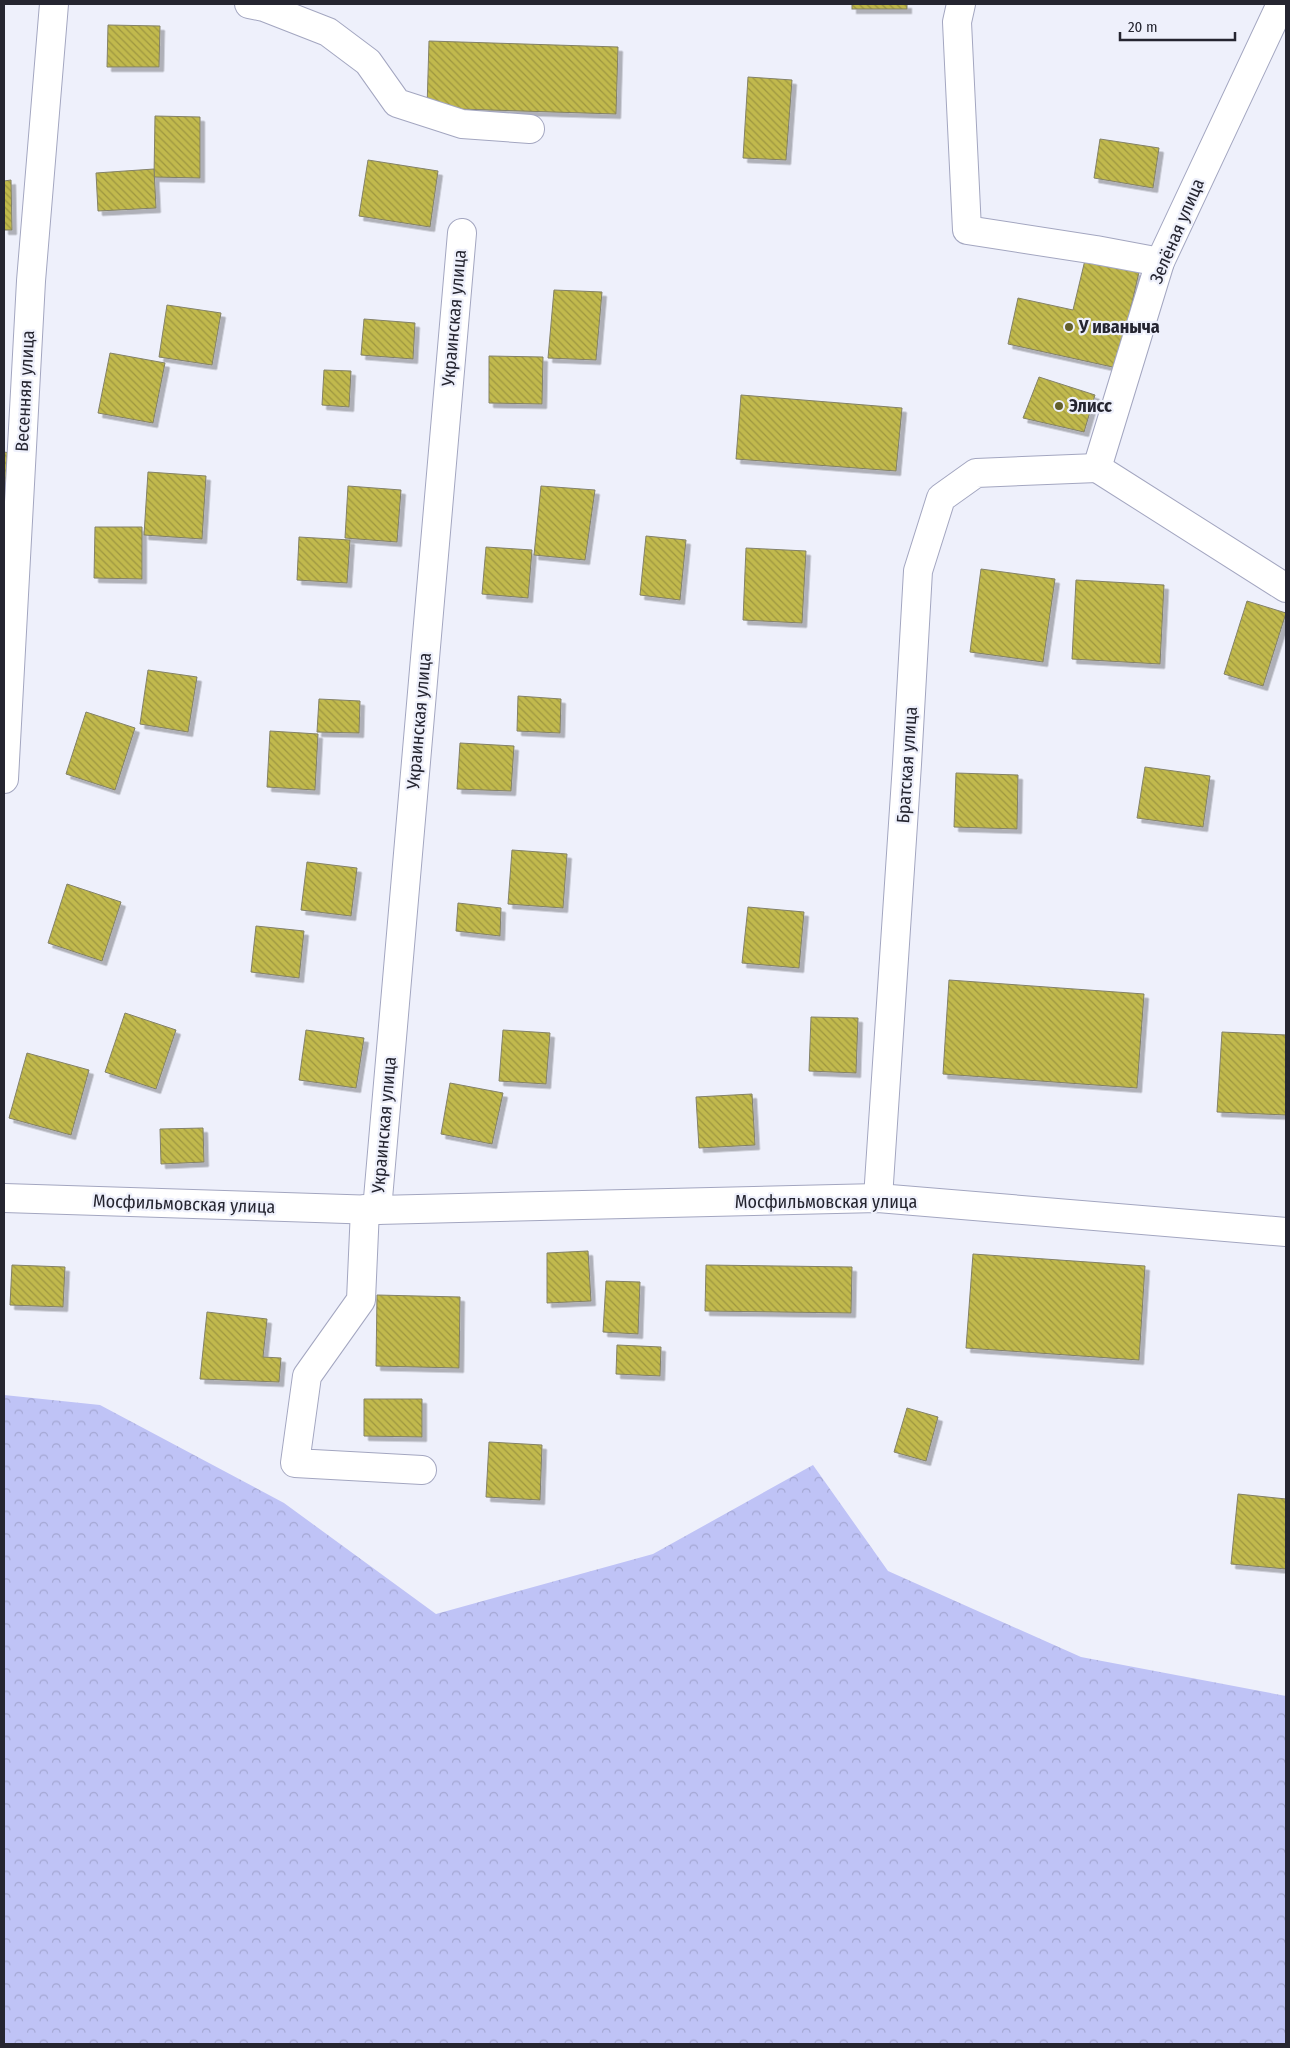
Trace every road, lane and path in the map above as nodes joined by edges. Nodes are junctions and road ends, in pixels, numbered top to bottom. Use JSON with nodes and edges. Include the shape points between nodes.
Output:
{"nodes":[{"id":1,"x":54,"y":4,"type":"edge"},
{"id":2,"x":249,"y":4,"type":"edge"},
{"id":3,"x":961,"y":4,"type":"edge"},
{"id":4,"x":1281,"y":4,"type":"edge"},
{"id":5,"x":530,"y":129,"type":"dead end"},
{"id":6,"x":462,"y":233,"type":"dead end"},
{"id":7,"x":1160,"y":262,"type":"junction"},
{"id":8,"x":1097,"y":468,"type":"junction"},
{"id":9,"x":1286,"y":588,"type":"edge"},
{"id":10,"x":4,"y":779,"type":"edge"},
{"id":11,"x":4,"y":1198,"type":"edge"},
{"id":12,"x":878,"y":1198,"type":"junction"},
{"id":13,"x":371,"y":1210,"type":"junction"},
{"id":14,"x":1286,"y":1232,"type":"edge"},
{"id":15,"x":422,"y":1470,"type":"dead end"}],
"edges":[{"from":1,"to":10,"type":"street","name":"Весенняя улица","via":[[32,281]]},
{"from":2,"to":5,"type":"street","via":[[328,32],[368,62],[397,102],[462,124]]},
{"from":3,"to":7,"type":"street","via":[[957,22],[967,230]]},
{"from":4,"to":7,"type":"street","name":"Зелёная улица"},
{"from":6,"to":13,"type":"street","name":"Украинская улица"},
{"from":7,"to":8,"type":"street","name":"Зелёная улица"},
{"from":8,"to":9,"type":"street"},
{"from":8,"to":12,"type":"street","name":"Братская улица","via":[[976,473],[941,498],[918,571]]},
{"from":11,"to":13,"type":"street","name":"Мосфильмовская улица"},
{"from":12,"to":13,"type":"street","name":"Мосфильмовская улица"},
{"from":12,"to":14,"type":"street","name":"Мосфильмовская улица"},
{"from":13,"to":15,"type":"street","via":[[361,1300],[307,1376],[295,1463]]}]}
